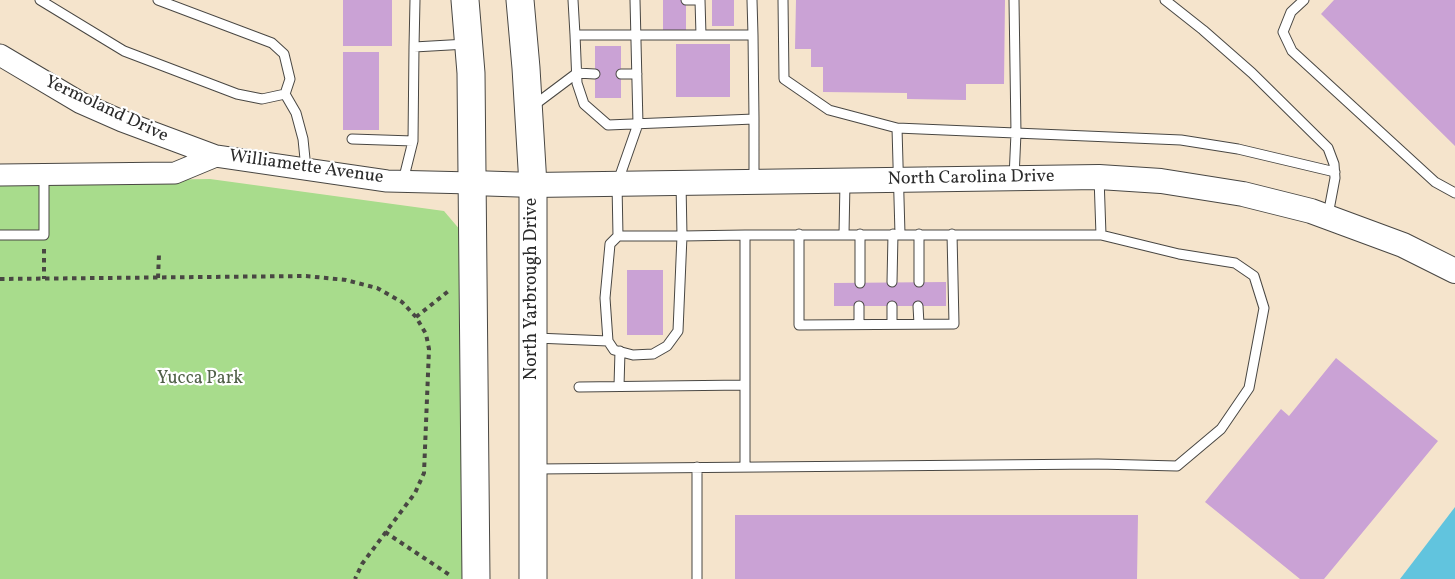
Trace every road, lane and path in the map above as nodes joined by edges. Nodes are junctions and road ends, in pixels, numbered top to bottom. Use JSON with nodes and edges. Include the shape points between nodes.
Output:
{"nodes":[{"id":1,"x":40,"y":0,"type":"edge"},
{"id":2,"x":158,"y":0,"type":"edge"},
{"id":3,"x":415,"y":0,"type":"edge"},
{"id":4,"x":465,"y":0,"type":"edge"},
{"id":5,"x":520,"y":0,"type":"edge"},
{"id":6,"x":573,"y":0,"type":"edge"},
{"id":7,"x":635,"y":0,"type":"edge"},
{"id":8,"x":686,"y":0,"type":"edge"},
{"id":9,"x":694,"y":0,"type":"edge"},
{"id":10,"x":700,"y":0,"type":"edge"},
{"id":11,"x":752,"y":0,"type":"edge"},
{"id":12,"x":783,"y":0,"type":"edge"},
{"id":13,"x":1014,"y":0,"type":"edge"},
{"id":14,"x":1165,"y":0,"type":"edge"},
{"id":15,"x":1304,"y":0,"type":"edge"},
{"id":16,"x":575,"y":35,"type":"junction"},
{"id":17,"x":637,"y":35,"type":"junction"},
{"id":18,"x":701,"y":35,"type":"junction"},
{"id":19,"x":753,"y":35,"type":"junction"},
{"id":20,"x":469,"y":44,"type":"junction"},
{"id":21,"x":414,"y":47,"type":"junction"},
{"id":22,"x":0,"y":55,"type":"edge"},
{"id":23,"x":577,"y":73,"type":"junction"},
{"id":24,"x":637,"y":74,"type":"junction"},
{"id":25,"x":595,"y":75,"type":"dead end"},
{"id":26,"x":621,"y":75,"type":"dead end"},
{"id":27,"x":285,"y":93,"type":"junction"},
{"id":28,"x":529,"y":109,"type":"junction"},
{"id":29,"x":753,"y":119,"type":"junction"},
{"id":30,"x":638,"y":124,"type":"junction"},
{"id":31,"x":897,"y":128,"type":"junction"},
{"id":32,"x":1016,"y":133,"type":"junction"},
{"id":33,"x":352,"y":138,"type":"dead end"},
{"id":34,"x":413,"y":141,"type":"junction"},
{"id":35,"x":216,"y":156,"type":"junction"},
{"id":36,"x":306,"y":169,"type":"junction"},
{"id":37,"x":1335,"y":172,"type":"junction"},
{"id":38,"x":0,"y":175,"type":"edge"},
{"id":39,"x":44,"y":175,"type":"junction"},
{"id":40,"x":1099,"y":177,"type":"junction"},
{"id":41,"x":1014,"y":180,"type":"junction"},
{"id":42,"x":403,"y":181,"type":"junction"},
{"id":43,"x":844,"y":181,"type":"junction"},
{"id":44,"x":899,"y":181,"type":"junction"},
{"id":45,"x":754,"y":182,"type":"junction"},
{"id":46,"x":472,"y":183,"type":"junction"},
{"id":47,"x":681,"y":183,"type":"junction"},
{"id":48,"x":618,"y":184,"type":"junction"},
{"id":49,"x":533,"y":185,"type":"junction"},
{"id":50,"x":1455,"y":194,"type":"edge"},
{"id":51,"x":1327,"y":217,"type":"junction"},
{"id":52,"x":799,"y":234,"type":"junction"},
{"id":53,"x":844,"y":234,"type":"junction"},
{"id":54,"x":860,"y":234,"type":"junction"},
{"id":55,"x":896,"y":234,"type":"junction"},
{"id":56,"x":919,"y":234,"type":"junction"},
{"id":57,"x":952,"y":234,"type":"junction"},
{"id":58,"x":0,"y":235,"type":"edge"},
{"id":59,"x":44,"y":235,"type":"junction"},
{"id":60,"x":745,"y":235,"type":"junction"},
{"id":61,"x":1101,"y":235,"type":"junction"},
{"id":62,"x":618,"y":236,"type":"junction"},
{"id":63,"x":682,"y":236,"type":"junction"},
{"id":64,"x":159,"y":254,"type":"dead end"},
{"id":65,"x":474,"y":270,"type":"junction"},
{"id":66,"x":1455,"y":271,"type":"edge"},
{"id":67,"x":158,"y":278,"type":"junction"},
{"id":68,"x":0,"y":279,"type":"edge"},
{"id":69,"x":44,"y":279,"type":"junction"},
{"id":70,"x":892,"y":282,"type":"dead end"},
{"id":71,"x":919,"y":282,"type":"dead end"},
{"id":72,"x":860,"y":283,"type":"dead end"},
{"id":73,"x":859,"y":306,"type":"dead end"},
{"id":74,"x":892,"y":306,"type":"dead end"},
{"id":75,"x":918,"y":306,"type":"dead end"},
{"id":76,"x":416,"y":317,"type":"junction"},
{"id":77,"x":859,"y":324,"type":"junction"},
{"id":78,"x":892,"y":324,"type":"junction"},
{"id":79,"x":919,"y":324,"type":"junction"},
{"id":80,"x":532,"y":338,"type":"junction"},
{"id":81,"x":608,"y":340,"type":"junction"},
{"id":82,"x":620,"y":351,"type":"junction"},
{"id":83,"x":745,"y":385,"type":"junction"},
{"id":84,"x":619,"y":386,"type":"junction"},
{"id":85,"x":579,"y":387,"type":"dead end"},
{"id":86,"x":697,"y":467,"type":"junction"},
{"id":87,"x":745,"y":467,"type":"junction"},
{"id":88,"x":533,"y":469,"type":"junction"},
{"id":89,"x":384,"y":532,"type":"junction"},
{"id":90,"x":355,"y":579,"type":"edge"},
{"id":91,"x":455,"y":579,"type":"edge"},
{"id":92,"x":476,"y":579,"type":"edge"},
{"id":93,"x":533,"y":579,"type":"edge"},
{"id":94,"x":697,"y":579,"type":"edge"}],
"edges":[{"from":1,"to":27,"type":"lane","via":[[124,51],[237,93],[262,99]]},
{"from":2,"to":27,"type":"lane","via":[[272,43],[284,54],[290,79]]},
{"from":3,"to":21,"type":"lane"},
{"from":4,"to":20,"type":"main road"},
{"from":5,"to":28,"type":"main road","name":"North Yarbrough Drive"},
{"from":6,"to":16,"type":"lane"},
{"from":7,"to":17,"type":"lane"},
{"from":8,"to":9,"type":"lane"},
{"from":10,"to":18,"type":"lane"},
{"from":11,"to":19,"type":"lane"},
{"from":12,"to":31,"type":"lane","via":[[784,79],[829,110]]},
{"from":13,"to":32,"type":"lane"},
{"from":14,"to":37,"type":"lane","via":[[1252,73],[1328,148]]},
{"from":15,"to":50,"type":"lane","via":[[1291,12],[1283,32],[1292,51],[1435,182]]},
{"from":16,"to":17,"type":"lane"},
{"from":16,"to":23,"type":"lane"},
{"from":17,"to":18,"type":"lane"},
{"from":17,"to":24,"type":"lane"},
{"from":18,"to":19,"type":"lane"},
{"from":19,"to":29,"type":"lane"},
{"from":20,"to":21,"type":"lane"},
{"from":20,"to":46,"type":"main road"},
{"from":21,"to":34,"type":"lane"},
{"from":22,"to":35,"type":"street","name":"Yermoland Drive","via":[[101,112]]},
{"from":23,"to":25,"type":"lane"},
{"from":23,"to":28,"type":"lane"},
{"from":23,"to":30,"type":"lane","via":[[584,104],[608,125]]},
{"from":24,"to":26,"type":"lane"},
{"from":24,"to":30,"type":"lane"},
{"from":27,"to":36,"type":"lane","via":[[296,113]]},
{"from":28,"to":49,"type":"main road","name":"North Yarbrough Drive"},
{"from":29,"to":30,"type":"lane"},
{"from":29,"to":45,"type":"lane"},
{"from":30,"to":48,"type":"lane"},
{"from":31,"to":32,"type":"lane"},
{"from":31,"to":44,"type":"lane"},
{"from":32,"to":37,"type":"lane","via":[[1181,140]]},
{"from":32,"to":41,"type":"lane"},
{"from":33,"to":34,"type":"lane"},
{"from":34,"to":42,"type":"lane"},
{"from":35,"to":36,"type":"street","name":"Williamette Avenue"},
{"from":35,"to":39,"type":"street","name":"Williamette Avenue","via":[[175,173]]},
{"from":36,"to":42,"type":"street","name":"Williamette Avenue"},
{"from":37,"to":51,"type":"lane"},
{"from":38,"to":39,"type":"street","name":"Williamette Avenue"},
{"from":39,"to":59,"type":"lane"},
{"from":40,"to":41,"type":"main road","name":"North Carolina Drive"},
{"from":40,"to":51,"type":"main road","name":"North Carolina Drive","via":[[1161,181],[1243,194]]},
{"from":40,"to":61,"type":"lane"},
{"from":41,"to":44,"type":"main road","name":"North Carolina Drive"},
{"from":42,"to":46,"type":"street","name":"Williamette Avenue"},
{"from":43,"to":44,"type":"main road","name":"North Carolina Drive"},
{"from":43,"to":45,"type":"main road","name":"North Carolina Drive"},
{"from":43,"to":53,"type":"lane"},
{"from":44,"to":55,"type":"lane"},
{"from":45,"to":47,"type":"main road","name":"North Carolina Drive"},
{"from":46,"to":49,"type":"main road","name":"North Carolina Drive"},
{"from":46,"to":65,"type":"main road"},
{"from":47,"to":48,"type":"main road","name":"North Carolina Drive"},
{"from":47,"to":63,"type":"lane"},
{"from":48,"to":49,"type":"main road","name":"North Carolina Drive"},
{"from":48,"to":62,"type":"lane"},
{"from":49,"to":80,"type":"main road","name":"North Yarbrough Drive"},
{"from":51,"to":66,"type":"main road","name":"North Carolina Drive","via":[[1403,245]]},
{"from":52,"to":53,"type":"lane"},
{"from":52,"to":60,"type":"lane"},
{"from":52,"to":77,"type":"lane","via":[[799,325]]},
{"from":53,"to":54,"type":"lane"},
{"from":54,"to":55,"type":"lane"},
{"from":54,"to":72,"type":"lane"},
{"from":55,"to":56,"type":"lane"},
{"from":55,"to":70,"type":"lane"},
{"from":56,"to":57,"type":"lane"},
{"from":56,"to":71,"type":"lane"},
{"from":57,"to":61,"type":"lane"},
{"from":57,"to":79,"type":"lane","via":[[954,324]]},
{"from":58,"to":59,"type":"lane"},
{"from":59,"to":69,"type":"path"},
{"from":60,"to":63,"type":"lane"},
{"from":60,"to":83,"type":"lane"},
{"from":61,"to":87,"type":"lane","via":[[1235,263],[1254,276],[1264,308],[1250,388],[1221,429],[1177,466]]},
{"from":62,"to":63,"type":"lane"},
{"from":62,"to":81,"type":"lane","via":[[610,244],[605,298]]},
{"from":63,"to":82,"type":"lane","via":[[678,331],[667,346],[653,354]]},
{"from":64,"to":67,"type":"path"},
{"from":65,"to":76,"type":"path"},
{"from":65,"to":92,"type":"main road"},
{"from":67,"to":69,"type":"path"},
{"from":67,"to":76,"type":"path","via":[[306,276],[346,280],[377,288],[402,302]]},
{"from":68,"to":69,"type":"path"},
{"from":73,"to":77,"type":"lane"},
{"from":74,"to":78,"type":"lane"},
{"from":75,"to":79,"type":"lane"},
{"from":76,"to":89,"type":"path","via":[[429,349],[424,473],[416,493]]},
{"from":77,"to":78,"type":"lane"},
{"from":78,"to":79,"type":"lane"},
{"from":80,"to":81,"type":"lane"},
{"from":80,"to":88,"type":"main road","name":"North Yarbrough Drive"},
{"from":81,"to":82,"type":"lane","via":[[614,350]]},
{"from":82,"to":84,"type":"lane"},
{"from":83,"to":84,"type":"lane"},
{"from":83,"to":87,"type":"lane"},
{"from":84,"to":85,"type":"lane"},
{"from":86,"to":87,"type":"lane"},
{"from":86,"to":88,"type":"lane"},
{"from":86,"to":94,"type":"lane"},
{"from":88,"to":93,"type":"main road","name":"North Yarbrough Drive"},
{"from":89,"to":90,"type":"path"},
{"from":89,"to":91,"type":"path"}]}
